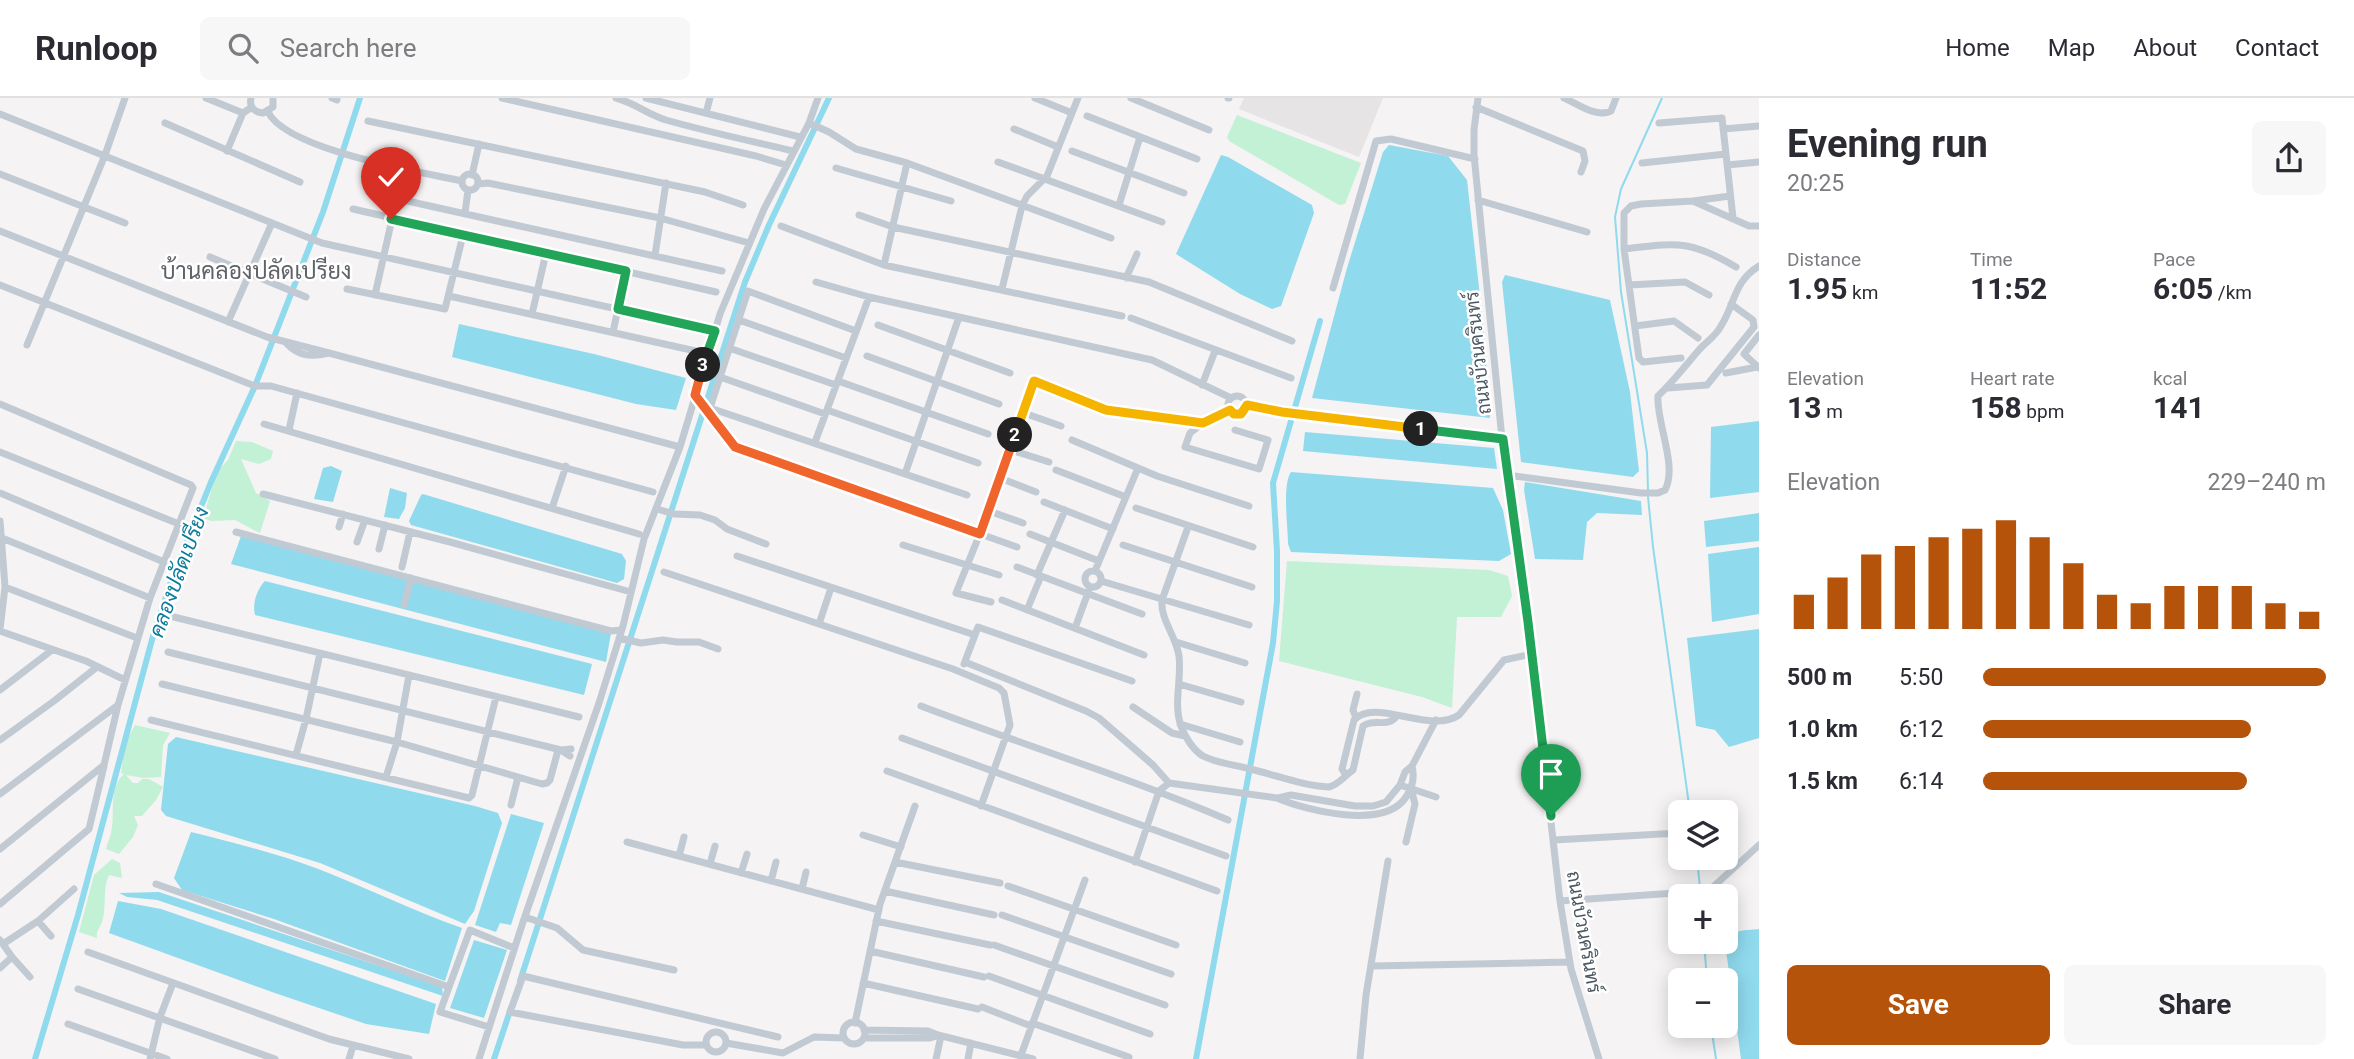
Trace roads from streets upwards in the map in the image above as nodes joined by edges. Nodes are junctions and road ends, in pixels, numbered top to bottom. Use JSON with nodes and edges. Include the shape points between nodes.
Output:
{"nodes":[{"id":1,"x":125,"y":98,"type":"edge"},
{"id":2,"x":206,"y":98,"type":"edge"},
{"id":3,"x":251,"y":98,"type":"edge"},
{"id":4,"x":273,"y":98,"type":"edge"},
{"id":5,"x":502,"y":98,"type":"edge"},
{"id":6,"x":616,"y":98,"type":"edge"},
{"id":7,"x":646,"y":98,"type":"edge"},
{"id":8,"x":710,"y":98,"type":"edge"},
{"id":9,"x":818,"y":98,"type":"edge"},
{"id":10,"x":1035,"y":98,"type":"edge"},
{"id":11,"x":1077,"y":98,"type":"edge"},
{"id":12,"x":1131,"y":98,"type":"edge"},
{"id":13,"x":1478,"y":98,"type":"edge"},
{"id":14,"x":1564,"y":98,"type":"edge"},
{"id":15,"x":1616,"y":98,"type":"edge"},
{"id":16,"x":674,"y":101,"type":"edge"},
{"id":17,"x":252,"y":107,"type":"junction"},
{"id":18,"x":1476,"y":107,"type":"junction"},
{"id":19,"x":268,"y":112,"type":"junction"},
{"id":20,"x":243,"y":113,"type":"junction"},
{"id":21,"x":706,"y":113,"type":"junction"},
{"id":22,"x":1072,"y":113,"type":"junction"},
{"id":23,"x":0,"y":114,"type":"edge"},
{"id":24,"x":1087,"y":116,"type":"dead end"},
{"id":25,"x":368,"y":121,"type":"dead end"},
{"id":26,"x":164,"y":123,"type":"dead end"},
{"id":27,"x":1659,"y":123,"type":"dead end"},
{"id":28,"x":811,"y":124,"type":"junction"},
{"id":29,"x":1759,"y":125,"type":"edge"},
{"id":30,"x":1014,"y":129,"type":"dead end"},
{"id":31,"x":1723,"y":129,"type":"junction"},
{"id":32,"x":1209,"y":130,"type":"dead end"},
{"id":33,"x":800,"y":137,"type":"junction"},
{"id":34,"x":1140,"y":137,"type":"junction"},
{"id":35,"x":479,"y":144,"type":"junction"},
{"id":36,"x":1058,"y":146,"type":"junction"},
{"id":37,"x":227,"y":151,"type":"junction"},
{"id":38,"x":793,"y":151,"type":"junction"},
{"id":39,"x":1072,"y":151,"type":"dead end"},
{"id":40,"x":1726,"y":154,"type":"junction"},
{"id":41,"x":105,"y":155,"type":"junction"},
{"id":42,"x":1197,"y":159,"type":"dead end"},
{"id":43,"x":1475,"y":159,"type":"junction"},
{"id":44,"x":998,"y":162,"type":"dead end"},
{"id":45,"x":1759,"y":162,"type":"edge"},
{"id":46,"x":906,"y":163,"type":"junction"},
{"id":47,"x":1642,"y":163,"type":"dead end"},
{"id":48,"x":786,"y":165,"type":"junction"},
{"id":49,"x":1727,"y":165,"type":"junction"},
{"id":50,"x":836,"y":168,"type":"dead end"},
{"id":51,"x":1581,"y":172,"type":"dead end"},
{"id":52,"x":1129,"y":173,"type":"junction"},
{"id":53,"x":0,"y":174,"type":"edge"},
{"id":54,"x":472,"y":174,"type":"junction"},
{"id":55,"x":1045,"y":178,"type":"junction"},
{"id":56,"x":462,"y":181,"type":"junction"},
{"id":57,"x":300,"y":182,"type":"dead end"},
{"id":58,"x":666,"y":183,"type":"junction"},
{"id":59,"x":478,"y":184,"type":"junction"},
{"id":60,"x":901,"y":188,"type":"junction"},
{"id":61,"x":468,"y":190,"type":"junction"},
{"id":62,"x":1184,"y":193,"type":"dead end"},
{"id":63,"x":386,"y":195,"type":"dead end"},
{"id":64,"x":1730,"y":196,"type":"junction"},
{"id":65,"x":1478,"y":200,"type":"junction"},
{"id":66,"x":951,"y":201,"type":"dead end"},
{"id":67,"x":1693,"y":201,"type":"junction"},
{"id":68,"x":743,"y":205,"type":"dead end"},
{"id":69,"x":1119,"y":205,"type":"junction"},
{"id":70,"x":82,"y":206,"type":"junction"},
{"id":71,"x":1022,"y":206,"type":"junction"},
{"id":72,"x":353,"y":209,"type":"dead end"},
{"id":73,"x":465,"y":213,"type":"junction"},
{"id":74,"x":859,"y":215,"type":"dead end"},
{"id":75,"x":660,"y":218,"type":"junction"},
{"id":76,"x":1732,"y":218,"type":"junction"},
{"id":77,"x":391,"y":219,"type":"junction"},
{"id":78,"x":1162,"y":222,"type":"dead end"},
{"id":79,"x":125,"y":223,"type":"dead end"},
{"id":80,"x":272,"y":223,"type":"junction"},
{"id":81,"x":781,"y":226,"type":"dead end"},
{"id":82,"x":1759,"y":226,"type":"edge"},
{"id":83,"x":893,"y":227,"type":"junction"},
{"id":84,"x":0,"y":231,"type":"edge"},
{"id":85,"x":1587,"y":232,"type":"dead end"},
{"id":86,"x":463,"y":235,"type":"junction"},
{"id":87,"x":1111,"y":238,"type":"dead end"},
{"id":88,"x":749,"y":243,"type":"junction"},
{"id":89,"x":1624,"y":249,"type":"junction"},
{"id":90,"x":546,"y":253,"type":"junction"},
{"id":91,"x":1011,"y":254,"type":"junction"},
{"id":92,"x":1138,"y":254,"type":"dead end"},
{"id":93,"x":655,"y":255,"type":"junction"},
{"id":94,"x":63,"y":256,"type":"junction"},
{"id":95,"x":210,"y":257,"type":"dead end"},
{"id":96,"x":384,"y":257,"type":"junction"},
{"id":97,"x":884,"y":265,"type":"junction"},
{"id":98,"x":1759,"y":266,"type":"edge"},
{"id":99,"x":1736,"y":267,"type":"dead end"},
{"id":100,"x":626,"y":271,"type":"junction"},
{"id":101,"x":723,"y":271,"type":"dead end"},
{"id":102,"x":454,"y":272,"type":"junction"},
{"id":103,"x":250,"y":274,"type":"junction"},
{"id":104,"x":1126,"y":278,"type":"junction"},
{"id":105,"x":816,"y":282,"type":"dead end"},
{"id":106,"x":0,"y":285,"type":"edge"},
{"id":107,"x":1629,"y":285,"type":"junction"},
{"id":108,"x":1333,"y":288,"type":"dead end"},
{"id":109,"x":347,"y":289,"type":"dead end"},
{"id":110,"x":1002,"y":289,"type":"junction"},
{"id":111,"x":537,"y":291,"type":"junction"},
{"id":112,"x":716,"y":292,"type":"dead end"},
{"id":113,"x":375,"y":295,"type":"junction"},
{"id":114,"x":1709,"y":295,"type":"dead end"},
{"id":115,"x":302,"y":296,"type":"dead end"},
{"id":116,"x":449,"y":296,"type":"junction"},
{"id":117,"x":869,"y":297,"type":"junction"},
{"id":118,"x":44,"y":303,"type":"junction"},
{"id":119,"x":1731,"y":303,"type":"junction"},
{"id":120,"x":618,"y":309,"type":"junction"},
{"id":121,"x":532,"y":314,"type":"junction"},
{"id":122,"x":1122,"y":316,"type":"dead end"},
{"id":123,"x":959,"y":317,"type":"junction"},
{"id":124,"x":1131,"y":318,"type":"dead end"},
{"id":125,"x":738,"y":320,"type":"junction"},
{"id":126,"x":228,"y":322,"type":"junction"},
{"id":127,"x":878,"y":324,"type":"dead end"},
{"id":128,"x":1635,"y":326,"type":"junction"},
{"id":129,"x":715,"y":331,"type":"junction"},
{"id":130,"x":856,"y":331,"type":"junction"},
{"id":131,"x":613,"y":332,"type":"junction"},
{"id":132,"x":1759,"y":335,"type":"edge"},
{"id":133,"x":1699,"y":338,"type":"dead end"},
{"id":134,"x":1292,"y":341,"type":"dead end"},
{"id":135,"x":27,"y":345,"type":"dead end"},
{"id":136,"x":729,"y":348,"type":"junction"},
{"id":137,"x":948,"y":350,"type":"junction"},
{"id":138,"x":1215,"y":351,"type":"junction"},
{"id":139,"x":700,"y":352,"type":"dead end"},
{"id":140,"x":867,"y":356,"type":"dead end"},
{"id":141,"x":846,"y":358,"type":"junction"},
{"id":142,"x":1681,"y":358,"type":"dead end"},
{"id":143,"x":1758,"y":367,"type":"edge"},
{"id":144,"x":1010,"y":373,"type":"dead end"},
{"id":145,"x":1726,"y":373,"type":"dead end"},
{"id":146,"x":720,"y":377,"type":"junction"},
{"id":147,"x":1291,"y":378,"type":"dead end"},
{"id":148,"x":937,"y":382,"type":"junction"},
{"id":149,"x":837,"y":383,"type":"junction"},
{"id":150,"x":1202,"y":385,"type":"junction"},
{"id":151,"x":1668,"y":388,"type":"junction"},
{"id":152,"x":297,"y":393,"type":"junction"},
{"id":153,"x":695,"y":395,"type":"junction"},
{"id":154,"x":1231,"y":398,"type":"junction"},
{"id":155,"x":0,"y":404,"type":"edge"},
{"id":156,"x":999,"y":404,"type":"dead end"},
{"id":157,"x":1247,"y":405,"type":"junction"},
{"id":158,"x":1230,"y":410,"type":"junction"},
{"id":159,"x":826,"y":412,"type":"junction"},
{"id":160,"x":926,"y":412,"type":"junction"},
{"id":161,"x":1021,"y":412,"type":"junction"},
{"id":162,"x":1203,"y":423,"type":"junction"},
{"id":163,"x":264,"y":424,"type":"dead end"},
{"id":164,"x":1061,"y":426,"type":"dead end"},
{"id":165,"x":289,"y":430,"type":"junction"},
{"id":166,"x":1234,"y":430,"type":"dead end"},
{"id":167,"x":988,"y":434,"type":"dead end"},
{"id":168,"x":1503,"y":439,"type":"junction"},
{"id":169,"x":1072,"y":440,"type":"dead end"},
{"id":170,"x":916,"y":441,"type":"junction"},
{"id":171,"x":815,"y":442,"type":"junction"},
{"id":172,"x":680,"y":447,"type":"junction"},
{"id":173,"x":1011,"y":450,"type":"junction"},
{"id":174,"x":0,"y":452,"type":"edge"},
{"id":175,"x":1049,"y":462,"type":"dead end"},
{"id":176,"x":978,"y":463,"type":"dead end"},
{"id":177,"x":566,"y":466,"type":"junction"},
{"id":178,"x":1138,"y":468,"type":"junction"},
{"id":179,"x":1056,"y":470,"type":"dead end"},
{"id":180,"x":905,"y":474,"type":"junction"},
{"id":181,"x":1507,"y":475,"type":"junction"},
{"id":182,"x":1000,"y":478,"type":"junction"},
{"id":183,"x":653,"y":492,"type":"dead end"},
{"id":184,"x":1036,"y":492,"type":"dead end"},
{"id":185,"x":0,"y":493,"type":"edge"},
{"id":186,"x":263,"y":494,"type":"dead end"},
{"id":187,"x":967,"y":495,"type":"dead end"},
{"id":188,"x":1126,"y":497,"type":"junction"},
{"id":189,"x":1044,"y":502,"type":"dead end"},
{"id":190,"x":1249,"y":506,"type":"dead end"},
{"id":191,"x":552,"y":508,"type":"junction"},
{"id":192,"x":1136,"y":508,"type":"dead end"},
{"id":193,"x":1065,"y":510,"type":"junction"},
{"id":194,"x":663,"y":511,"type":"junction"},
{"id":195,"x":989,"y":511,"type":"junction"},
{"id":196,"x":342,"y":514,"type":"junction"},
{"id":197,"x":365,"y":520,"type":"junction"},
{"id":198,"x":0,"y":521,"type":"edge"},
{"id":199,"x":1023,"y":523,"type":"dead end"},
{"id":200,"x":179,"y":524,"type":"junction"},
{"id":201,"x":385,"y":525,"type":"junction"},
{"id":202,"x":339,"y":527,"type":"dead end"},
{"id":203,"x":1188,"y":527,"type":"junction"},
{"id":204,"x":1113,"y":529,"type":"junction"},
{"id":205,"x":410,"y":531,"type":"junction"},
{"id":206,"x":236,"y":532,"type":"dead end"},
{"id":207,"x":639,"y":534,"type":"dead end"},
{"id":208,"x":980,"y":534,"type":"junction"},
{"id":209,"x":1030,"y":534,"type":"dead end"},
{"id":210,"x":2,"y":538,"type":"junction"},
{"id":211,"x":358,"y":542,"type":"dead end"},
{"id":212,"x":1053,"y":542,"type":"junction"},
{"id":213,"x":766,"y":544,"type":"dead end"},
{"id":214,"x":903,"y":545,"type":"dead end"},
{"id":215,"x":1123,"y":545,"type":"dead end"},
{"id":216,"x":1017,"y":547,"type":"dead end"},
{"id":217,"x":1253,"y":547,"type":"dead end"},
{"id":218,"x":379,"y":548,"type":"dead end"},
{"id":219,"x":737,"y":556,"type":"dead end"},
{"id":220,"x":1099,"y":561,"type":"junction"},
{"id":221,"x":164,"y":562,"type":"junction"},
{"id":222,"x":1176,"y":563,"type":"junction"},
{"id":223,"x":967,"y":565,"type":"junction"},
{"id":224,"x":402,"y":567,"type":"dead end"},
{"id":225,"x":1017,"y":567,"type":"dead end"},
{"id":226,"x":1095,"y":571,"type":"junction"},
{"id":227,"x":664,"y":572,"type":"dead end"},
{"id":228,"x":999,"y":575,"type":"dead end"},
{"id":229,"x":1039,"y":575,"type":"junction"},
{"id":230,"x":411,"y":578,"type":"junction"},
{"id":231,"x":1101,"y":581,"type":"junction"},
{"id":232,"x":5,"y":587,"type":"junction"},
{"id":233,"x":1252,"y":587,"type":"dead end"},
{"id":234,"x":831,"y":588,"type":"junction"},
{"id":235,"x":1088,"y":590,"type":"junction"},
{"id":236,"x":631,"y":592,"type":"junction"},
{"id":237,"x":150,"y":598,"type":"junction"},
{"id":238,"x":1002,"y":600,"type":"dead end"},
{"id":239,"x":1162,"y":600,"type":"junction"},
{"id":240,"x":991,"y":603,"type":"dead end"},
{"id":241,"x":404,"y":605,"type":"dead end"},
{"id":242,"x":1027,"y":610,"type":"junction"},
{"id":243,"x":1142,"y":614,"type":"dead end"},
{"id":244,"x":174,"y":617,"type":"dead end"},
{"id":245,"x":819,"y":624,"type":"junction"},
{"id":246,"x":1249,"y":625,"type":"dead end"},
{"id":247,"x":1075,"y":628,"type":"junction"},
{"id":248,"x":0,"y":630,"type":"edge"},
{"id":249,"x":975,"y":635,"type":"junction"},
{"id":250,"x":625,"y":637,"type":"junction"},
{"id":251,"x":137,"y":639,"type":"junction"},
{"id":252,"x":1175,"y":642,"type":"junction"},
{"id":253,"x":718,"y":649,"type":"dead end"},
{"id":254,"x":52,"y":650,"type":"junction"},
{"id":255,"x":168,"y":652,"type":"dead end"},
{"id":256,"x":320,"y":653,"type":"junction"},
{"id":257,"x":1532,"y":654,"type":"junction"},
{"id":258,"x":1144,"y":655,"type":"dead end"},
{"id":259,"x":964,"y":662,"type":"junction"},
{"id":260,"x":1245,"y":663,"type":"dead end"},
{"id":261,"x":97,"y":667,"type":"junction"},
{"id":262,"x":961,"y":672,"type":"junction"},
{"id":263,"x":410,"y":674,"type":"junction"},
{"id":264,"x":125,"y":680,"type":"junction"},
{"id":265,"x":1132,"y":681,"type":"dead end"},
{"id":266,"x":162,"y":684,"type":"dead end"},
{"id":267,"x":1179,"y":684,"type":"junction"},
{"id":268,"x":313,"y":687,"type":"junction"},
{"id":269,"x":0,"y":690,"type":"edge"},
{"id":270,"x":1357,"y":694,"type":"dead end"},
{"id":271,"x":496,"y":697,"type":"junction"},
{"id":272,"x":1241,"y":702,"type":"dead end"},
{"id":273,"x":118,"y":705,"type":"junction"},
{"id":274,"x":921,"y":706,"type":"dead end"},
{"id":275,"x":1133,"y":707,"type":"dead end"},
{"id":276,"x":403,"y":709,"type":"junction"},
{"id":277,"x":1374,"y":712,"type":"junction"},
{"id":278,"x":579,"y":717,"type":"dead end"},
{"id":279,"x":1396,"y":717,"type":"junction"},
{"id":280,"x":1356,"y":718,"type":"junction"},
{"id":281,"x":306,"y":719,"type":"junction"},
{"id":282,"x":151,"y":720,"type":"dead end"},
{"id":283,"x":1436,"y":720,"type":"junction"},
{"id":284,"x":1374,"y":723,"type":"junction"},
{"id":285,"x":1180,"y":724,"type":"junction"},
{"id":286,"x":489,"y":732,"type":"junction"},
{"id":287,"x":1185,"y":736,"type":"junction"},
{"id":288,"x":902,"y":738,"type":"dead end"},
{"id":289,"x":1006,"y":738,"type":"junction"},
{"id":290,"x":0,"y":740,"type":"edge"},
{"id":291,"x":397,"y":741,"type":"junction"},
{"id":292,"x":1241,"y":743,"type":"dead end"},
{"id":293,"x":560,"y":750,"type":"junction"},
{"id":294,"x":575,"y":754,"type":"junction"},
{"id":295,"x":296,"y":755,"type":"junction"},
{"id":296,"x":104,"y":765,"type":"junction"},
{"id":297,"x":1412,"y":766,"type":"junction"},
{"id":298,"x":480,"y":767,"type":"junction"},
{"id":299,"x":887,"y":771,"type":"dead end"},
{"id":300,"x":994,"y":772,"type":"junction"},
{"id":301,"x":1346,"y":775,"type":"junction"},
{"id":302,"x":386,"y":777,"type":"junction"},
{"id":303,"x":518,"y":778,"type":"junction"},
{"id":304,"x":1169,"y":783,"type":"junction"},
{"id":305,"x":1400,"y":785,"type":"junction"},
{"id":306,"x":1411,"y":789,"type":"junction"},
{"id":307,"x":1159,"y":790,"type":"junction"},
{"id":308,"x":0,"y":794,"type":"edge"},
{"id":309,"x":1436,"y":797,"type":"dead end"},
{"id":310,"x":1278,"y":798,"type":"junction"},
{"id":311,"x":510,"y":805,"type":"dead end"},
{"id":312,"x":915,"y":806,"type":"dead end"},
{"id":313,"x":981,"y":806,"type":"junction"},
{"id":314,"x":1355,"y":806,"type":"junction"},
{"id":315,"x":1354,"y":816,"type":"junction"},
{"id":316,"x":1228,"y":820,"type":"dead end"},
{"id":317,"x":1147,"y":828,"type":"junction"},
{"id":318,"x":1668,"y":834,"type":"edge"},
{"id":319,"x":863,"y":835,"type":"dead end"},
{"id":320,"x":684,"y":837,"type":"dead end"},
{"id":321,"x":1554,"y":840,"type":"junction"},
{"id":322,"x":627,"y":842,"type":"dead end"},
{"id":323,"x":1406,"y":842,"type":"dead end"},
{"id":324,"x":1759,"y":845,"type":"edge"},
{"id":325,"x":715,"y":846,"type":"dead end"},
{"id":326,"x":901,"y":847,"type":"junction"},
{"id":327,"x":0,"y":849,"type":"edge"},
{"id":328,"x":747,"y":854,"type":"dead end"},
{"id":329,"x":678,"y":856,"type":"junction"},
{"id":330,"x":1226,"y":856,"type":"dead end"},
{"id":331,"x":1388,"y":861,"type":"dead end"},
{"id":332,"x":776,"y":862,"type":"dead end"},
{"id":333,"x":895,"y":862,"type":"junction"},
{"id":334,"x":1135,"y":862,"type":"junction"},
{"id":335,"x":710,"y":864,"type":"junction"},
{"id":336,"x":806,"y":872,"type":"dead end"},
{"id":337,"x":741,"y":873,"type":"junction"},
{"id":338,"x":1085,"y":880,"type":"dead end"},
{"id":339,"x":771,"y":881,"type":"junction"},
{"id":340,"x":156,"y":884,"type":"dead end"},
{"id":341,"x":74,"y":889,"type":"dead end"},
{"id":342,"x":802,"y":889,"type":"junction"},
{"id":343,"x":885,"y":891,"type":"junction"},
{"id":344,"x":1217,"y":891,"type":"dead end"},
{"id":345,"x":1560,"y":901,"type":"junction"},
{"id":346,"x":0,"y":904,"type":"edge"},
{"id":347,"x":1074,"y":909,"type":"junction"},
{"id":348,"x":879,"y":910,"type":"junction"},
{"id":349,"x":526,"y":917,"type":"junction"},
{"id":350,"x":38,"y":921,"type":"junction"},
{"id":351,"x":876,"y":921,"type":"junction"},
{"id":352,"x":51,"y":936,"type":"dead end"},
{"id":353,"x":1064,"y":937,"type":"junction"},
{"id":354,"x":2,"y":942,"type":"edge"},
{"id":355,"x":1176,"y":945,"type":"dead end"},
{"id":356,"x":514,"y":948,"type":"junction"},
{"id":357,"x":870,"y":951,"type":"junction"},
{"id":358,"x":88,"y":953,"type":"dead end"},
{"id":359,"x":12,"y":957,"type":"junction"},
{"id":360,"x":1570,"y":962,"type":"junction"},
{"id":361,"x":1371,"y":965,"type":"junction"},
{"id":362,"x":1053,"y":966,"type":"junction"},
{"id":363,"x":0,"y":968,"type":"edge"},
{"id":364,"x":674,"y":970,"type":"dead end"},
{"id":365,"x":1171,"y":974,"type":"dead end"},
{"id":366,"x":30,"y":977,"type":"dead end"},
{"id":367,"x":173,"y":982,"type":"junction"},
{"id":368,"x":863,"y":983,"type":"junction"},
{"id":369,"x":449,"y":987,"type":"junction"},
{"id":370,"x":78,"y":989,"type":"dead end"},
{"id":371,"x":1042,"y":995,"type":"junction"},
{"id":372,"x":1165,"y":1005,"type":"dead end"},
{"id":373,"x":160,"y":1017,"type":"junction"},
{"id":374,"x":855,"y":1023,"type":"junction"},
{"id":375,"x":68,"y":1024,"type":"dead end"},
{"id":376,"x":1032,"y":1024,"type":"junction"},
{"id":377,"x":489,"y":1027,"type":"junction"},
{"id":378,"x":864,"y":1034,"type":"junction"},
{"id":379,"x":1150,"y":1034,"type":"dead end"},
{"id":380,"x":939,"y":1036,"type":"junction"},
{"id":381,"x":778,"y":1037,"type":"dead end"},
{"id":382,"x":844,"y":1038,"type":"junction"},
{"id":383,"x":971,"y":1043,"type":"junction"},
{"id":384,"x":726,"y":1044,"type":"junction"},
{"id":385,"x":353,"y":1046,"type":"junction"},
{"id":386,"x":712,"y":1053,"type":"edge"},
{"id":387,"x":1001,"y":1055,"type":"edge"},
{"id":388,"x":1021,"y":1055,"type":"junction"},
{"id":389,"x":151,"y":1056,"type":"edge"},
{"id":390,"x":1129,"y":1057,"type":"dead end"},
{"id":391,"x":167,"y":1059,"type":"edge"},
{"id":392,"x":275,"y":1059,"type":"edge"},
{"id":393,"x":349,"y":1059,"type":"edge"},
{"id":394,"x":409,"y":1059,"type":"edge"},
{"id":395,"x":479,"y":1059,"type":"edge"},
{"id":396,"x":936,"y":1059,"type":"edge"},
{"id":397,"x":968,"y":1059,"type":"edge"},
{"id":398,"x":1032,"y":1059,"type":"edge"},
{"id":399,"x":1360,"y":1059,"type":"edge"},
{"id":400,"x":1599,"y":1059,"type":"edge"}],
"edges":[{"from":1,"to":41,"type":"street"},
{"from":2,"to":20,"type":"street"},
{"from":3,"to":17,"type":"street"},
{"from":4,"to":19,"type":"street"},
{"from":5,"to":48,"type":"street"},
{"from":6,"to":38,"type":"street","via":[[665,120]]},
{"from":7,"to":16,"type":"street"},
{"from":8,"to":21,"type":"street"},
{"from":9,"to":28,"type":"street"},
{"from":10,"to":22,"type":"street"},
{"from":11,"to":22,"type":"street"},
{"from":12,"to":32,"type":"street"},
{"from":13,"to":18,"type":"street","name":"ถนนบัวนครินทร์"},
{"from":14,"to":15,"type":"street","via":[[1605,114]]},
{"from":16,"to":21,"type":"street"},
{"from":17,"to":19,"type":"street","via":[[259,113]]},
{"from":17,"to":20,"type":"street"},
{"from":18,"to":43,"type":"street","name":"ถนนบัวนครินทร์"},
{"from":18,"to":51,"type":"street","via":[[1583,152]]},
{"from":19,"to":56,"type":"street","via":[[287,131],[332,150]]},
{"from":20,"to":37,"type":"street"},
{"from":21,"to":33,"type":"street"},
{"from":22,"to":36,"type":"street"},
{"from":23,"to":41,"type":"street"},
{"from":24,"to":34,"type":"street"},
{"from":25,"to":35,"type":"street"},
{"from":26,"to":37,"type":"street"},
{"from":27,"to":31,"type":"street","via":[[1719,117]]},
{"from":28,"to":33,"type":"street"},
{"from":28,"to":46,"type":"street","via":[[856,149]]},
{"from":29,"to":31,"type":"street"},
{"from":30,"to":36,"type":"street"},
{"from":31,"to":40,"type":"street"},
{"from":33,"to":38,"type":"street"},
{"from":34,"to":42,"type":"street"},
{"from":34,"to":52,"type":"street"},
{"from":35,"to":54,"type":"street"},
{"from":35,"to":58,"type":"street"},
{"from":36,"to":55,"type":"street"},
{"from":37,"to":57,"type":"street"},
{"from":38,"to":48,"type":"street"},
{"from":39,"to":52,"type":"street"},
{"from":40,"to":47,"type":"street"},
{"from":40,"to":49,"type":"street"},
{"from":41,"to":70,"type":"street"},
{"from":41,"to":80,"type":"street"},
{"from":43,"to":65,"type":"street","name":"ถนนบัวนครินทร์"},
{"from":43,"to":108,"type":"street","via":[[1399,140],[1376,141]]},
{"from":44,"to":55,"type":"street"},
{"from":45,"to":49,"type":"street"},
{"from":46,"to":60,"type":"street"},
{"from":46,"to":71,"type":"street"},
{"from":48,"to":88,"type":"street"},
{"from":49,"to":64,"type":"street"},
{"from":50,"to":60,"type":"street"},
{"from":52,"to":62,"type":"street"},
{"from":52,"to":69,"type":"street"},
{"from":53,"to":70,"type":"street"},
{"from":54,"to":56,"type":"street"},
{"from":54,"to":59,"type":"street"},
{"from":55,"to":69,"type":"street"},
{"from":55,"to":71,"type":"street"},
{"from":56,"to":61,"type":"street"},
{"from":58,"to":68,"type":"street"},
{"from":58,"to":75,"type":"street"},
{"from":59,"to":61,"type":"street"},
{"from":59,"to":75,"type":"street"},
{"from":60,"to":66,"type":"street"},
{"from":60,"to":83,"type":"street"},
{"from":61,"to":73,"type":"street"},
{"from":63,"to":73,"type":"street"},
{"from":64,"to":67,"type":"street"},
{"from":64,"to":76,"type":"street"},
{"from":65,"to":85,"type":"street"},
{"from":65,"to":168,"type":"street","name":"ถนนบัวนครินทร์"},
{"from":67,"to":76,"type":"street"},
{"from":67,"to":89,"type":"street","via":[[1626,209]]},
{"from":69,"to":78,"type":"street"},
{"from":70,"to":79,"type":"street"},
{"from":70,"to":94,"type":"street"},
{"from":71,"to":87,"type":"street"},
{"from":71,"to":91,"type":"street"},
{"from":72,"to":77,"type":"street"},
{"from":73,"to":93,"type":"street"},
{"from":74,"to":83,"type":"street"},
{"from":75,"to":88,"type":"street"},
{"from":75,"to":93,"type":"street"},
{"from":76,"to":82,"type":"street"},
{"from":77,"to":86,"type":"street"},
{"from":77,"to":96,"type":"street"},
{"from":80,"to":96,"type":"street","via":[[322,243]]},
{"from":80,"to":103,"type":"street"},
{"from":81,"to":97,"type":"street"},
{"from":83,"to":91,"type":"street"},
{"from":83,"to":97,"type":"street"},
{"from":84,"to":94,"type":"street"},
{"from":86,"to":90,"type":"street"},
{"from":86,"to":102,"type":"street"},
{"from":88,"to":129,"type":"street"},
{"from":89,"to":99,"type":"street","via":[[1687,245],[1710,251]]},
{"from":89,"to":107,"type":"street"},
{"from":90,"to":100,"type":"street"},
{"from":90,"to":111,"type":"street"},
{"from":91,"to":104,"type":"street"},
{"from":91,"to":110,"type":"street"},
{"from":92,"to":104,"type":"street"},
{"from":93,"to":101,"type":"street"},
{"from":94,"to":118,"type":"street"},
{"from":94,"to":126,"type":"street"},
{"from":95,"to":103,"type":"street"},
{"from":96,"to":102,"type":"street"},
{"from":96,"to":113,"type":"street"},
{"from":97,"to":110,"type":"street"},
{"from":98,"to":119,"type":"street","via":[[1736,290]]},
{"from":100,"to":112,"type":"street"},
{"from":100,"to":120,"type":"street"},
{"from":102,"to":111,"type":"street"},
{"from":102,"to":116,"type":"street"},
{"from":103,"to":115,"type":"street"},
{"from":103,"to":126,"type":"street"},
{"from":104,"to":134,"type":"street","via":[[1149,282]]},
{"from":105,"to":117,"type":"street"},
{"from":106,"to":118,"type":"street"},
{"from":107,"to":114,"type":"street","via":[[1685,282]]},
{"from":107,"to":128,"type":"street"},
{"from":109,"to":113,"type":"street"},
{"from":110,"to":122,"type":"street"},
{"from":111,"to":120,"type":"street"},
{"from":111,"to":121,"type":"street"},
{"from":113,"to":116,"type":"street","via":[[442,310]]},
{"from":116,"to":121,"type":"street"},
{"from":117,"to":123,"type":"street"},
{"from":117,"to":130,"type":"street"},
{"from":118,"to":135,"type":"street"},
{"from":118,"to":152,"type":"street","via":[[255,386]]},
{"from":119,"to":151,"type":"street","via":[[1721,327]]},
{"from":119,"to":151,"type":"street","via":[[1754,320],[1754,327],[1707,385]]},
{"from":120,"to":129,"type":"street"},
{"from":120,"to":131,"type":"street"},
{"from":121,"to":131,"type":"street"},
{"from":123,"to":137,"type":"street"},
{"from":123,"to":150,"type":"street","via":[[1153,360]]},
{"from":124,"to":138,"type":"street"},
{"from":125,"to":130,"type":"street","via":[[748,291]]},
{"from":125,"to":136,"type":"street"},
{"from":125,"to":141,"type":"street"},
{"from":126,"to":172,"type":"street","via":[[285,343]]},
{"from":127,"to":137,"type":"street"},
{"from":128,"to":133,"type":"street","via":[[1674,321]]},
{"from":128,"to":142,"type":"street","via":[[1640,361]]},
{"from":129,"to":153,"type":"street"},
{"from":130,"to":141,"type":"street"},
{"from":131,"to":139,"type":"street"},
{"from":132,"to":143,"type":"street","via":[[1744,354]]},
{"from":136,"to":146,"type":"street"},
{"from":136,"to":149,"type":"street"},
{"from":137,"to":144,"type":"street"},
{"from":137,"to":148,"type":"street"},
{"from":138,"to":147,"type":"street"},
{"from":138,"to":150,"type":"street"},
{"from":140,"to":148,"type":"street"},
{"from":141,"to":149,"type":"street"},
{"from":143,"to":145,"type":"street"},
{"from":146,"to":159,"type":"street"},
{"from":146,"to":171,"type":"street","via":[[710,408]]},
{"from":148,"to":156,"type":"street"},
{"from":148,"to":160,"type":"street"},
{"from":149,"to":159,"type":"street"},
{"from":149,"to":160,"type":"street"},
{"from":150,"to":154,"type":"street"},
{"from":151,"to":181,"type":"street","via":[[1657,398],[1669,468],[1665,490],[1641,493]]},
{"from":152,"to":165,"type":"street"},
{"from":152,"to":177,"type":"street"},
{"from":153,"to":172,"type":"street"},
{"from":153,"to":208,"type":"street","via":[[735,447]]},
{"from":154,"to":157,"type":"street","via":[[1242,397]]},
{"from":154,"to":158,"type":"street"},
{"from":155,"to":200,"type":"street","via":[[191,485]]},
{"from":157,"to":158,"type":"street","via":[[1241,414]]},
{"from":157,"to":168,"type":"street"},
{"from":158,"to":162,"type":"street"},
{"from":159,"to":170,"type":"street"},
{"from":159,"to":171,"type":"street"},
{"from":160,"to":167,"type":"street"},
{"from":160,"to":170,"type":"street"},
{"from":161,"to":162,"type":"street","via":[[1034,381],[1106,410]]},
{"from":161,"to":164,"type":"street"},
{"from":161,"to":173,"type":"street"},
{"from":162,"to":166,"type":"street","via":[[1190,433],[1185,447],[1259,469],[1268,440]]},
{"from":163,"to":165,"type":"street"},
{"from":165,"to":191,"type":"street"},
{"from":168,"to":181,"type":"street","name":"ถนนบัวนครินทร์"},
{"from":169,"to":178,"type":"street"},
{"from":170,"to":176,"type":"street"},
{"from":170,"to":180,"type":"street"},
{"from":171,"to":180,"type":"street"},
{"from":172,"to":194,"type":"street"},
{"from":173,"to":175,"type":"street"},
{"from":173,"to":182,"type":"street"},
{"from":174,"to":200,"type":"street"},
{"from":177,"to":183,"type":"street"},
{"from":177,"to":191,"type":"street"},
{"from":178,"to":188,"type":"street"},
{"from":178,"to":190,"type":"street"},
{"from":179,"to":188,"type":"street"},
{"from":180,"to":187,"type":"street"},
{"from":181,"to":257,"type":"street","name":"ถนนบัวนครินทร์"},
{"from":182,"to":184,"type":"street"},
{"from":182,"to":195,"type":"street"},
{"from":185,"to":221,"type":"street"},
{"from":186,"to":196,"type":"street"},
{"from":188,"to":204,"type":"street"},
{"from":189,"to":193,"type":"street"},
{"from":191,"to":207,"type":"street"},
{"from":192,"to":203,"type":"street"},
{"from":193,"to":204,"type":"street"},
{"from":193,"to":212,"type":"street"},
{"from":194,"to":213,"type":"street","via":[[700,515]]},
{"from":194,"to":236,"type":"street","via":[[644,539]]},
{"from":195,"to":199,"type":"street"},
{"from":195,"to":208,"type":"street"},
{"from":196,"to":197,"type":"street"},
{"from":196,"to":202,"type":"street"},
{"from":197,"to":201,"type":"street"},
{"from":197,"to":211,"type":"street"},
{"from":198,"to":210,"type":"street"},
{"from":200,"to":221,"type":"street"},
{"from":201,"to":205,"type":"street"},
{"from":201,"to":218,"type":"street"},
{"from":203,"to":217,"type":"street"},
{"from":203,"to":222,"type":"street"},
{"from":204,"to":220,"type":"street"},
{"from":205,"to":224,"type":"street"},
{"from":205,"to":236,"type":"street"},
{"from":206,"to":230,"type":"street"},
{"from":208,"to":216,"type":"street"},
{"from":208,"to":223,"type":"street"},
{"from":209,"to":212,"type":"street"},
{"from":210,"to":232,"type":"street"},
{"from":210,"to":237,"type":"street"},
{"from":212,"to":220,"type":"street"},
{"from":212,"to":229,"type":"street"},
{"from":214,"to":223,"type":"street"},
{"from":215,"to":222,"type":"street"},
{"from":219,"to":234,"type":"street"},
{"from":220,"to":226,"type":"street"},
{"from":221,"to":237,"type":"street"},
{"from":222,"to":233,"type":"street"},
{"from":222,"to":239,"type":"street"},
{"from":223,"to":228,"type":"street"},
{"from":223,"to":240,"type":"street","via":[[956,593]]},
{"from":225,"to":229,"type":"street"},
{"from":226,"to":231,"type":"street"},
{"from":226,"to":235,"type":"street","via":[[1086,575]]},
{"from":227,"to":245,"type":"street"},
{"from":229,"to":235,"type":"street"},
{"from":229,"to":242,"type":"street"},
{"from":230,"to":241,"type":"street"},
{"from":230,"to":250,"type":"street"},
{"from":231,"to":235,"type":"street"},
{"from":231,"to":239,"type":"street"},
{"from":232,"to":248,"type":"street"},
{"from":232,"to":251,"type":"street"},
{"from":234,"to":245,"type":"street"},
{"from":234,"to":249,"type":"street"},
{"from":235,"to":243,"type":"street"},
{"from":235,"to":247,"type":"street"},
{"from":236,"to":250,"type":"street"},
{"from":237,"to":251,"type":"street"},
{"from":238,"to":242,"type":"street"},
{"from":239,"to":246,"type":"street"},
{"from":239,"to":252,"type":"street"},
{"from":242,"to":247,"type":"street"},
{"from":244,"to":256,"type":"street"},
{"from":245,"to":262,"type":"street"},
{"from":247,"to":258,"type":"street"},
{"from":248,"to":254,"type":"street"},
{"from":249,"to":259,"type":"street"},
{"from":249,"to":265,"type":"street","via":[[978,627]]},
{"from":250,"to":253,"type":"street","via":[[692,641]]},
{"from":250,"to":294,"type":"street"},
{"from":251,"to":264,"type":"street"},
{"from":252,"to":260,"type":"street"},
{"from":252,"to":267,"type":"street"},
{"from":254,"to":261,"type":"street"},
{"from":254,"to":269,"type":"street"},
{"from":255,"to":268,"type":"street"},
{"from":256,"to":263,"type":"street"},
{"from":256,"to":268,"type":"street"},
{"from":257,"to":283,"type":"street","via":[[1504,660],[1459,715]]},
{"from":257,"to":321,"type":"street","name":"ถนนบัวนครินทร์"},
{"from":259,"to":262,"type":"street"},
{"from":259,"to":304,"type":"street","via":[[1099,718]]},
{"from":261,"to":264,"type":"street"},
{"from":261,"to":290,"type":"street"},
{"from":262,"to":289,"type":"street","via":[[1004,693],[1010,725]]},
{"from":263,"to":271,"type":"street"},
{"from":263,"to":276,"type":"street"},
{"from":264,"to":273,"type":"street"},
{"from":266,"to":281,"type":"street"},
{"from":267,"to":272,"type":"street"},
{"from":267,"to":285,"type":"street"},
{"from":268,"to":276,"type":"street"},
{"from":268,"to":281,"type":"street"},
{"from":270,"to":280,"type":"street"},
{"from":271,"to":278,"type":"street"},
{"from":271,"to":286,"type":"street"},
{"from":273,"to":296,"type":"street"},
{"from":273,"to":308,"type":"street"},
{"from":274,"to":289,"type":"street"},
{"from":275,"to":287,"type":"street","via":[[1172,733]]},
{"from":276,"to":286,"type":"street"},
{"from":276,"to":291,"type":"street"},
{"from":277,"to":279,"type":"street"},
{"from":277,"to":280,"type":"street"},
{"from":277,"to":284,"type":"street"},
{"from":279,"to":283,"type":"street"},
{"from":279,"to":284,"type":"street"},
{"from":280,"to":301,"type":"street","via":[[1342,769]]},
{"from":281,"to":291,"type":"street"},
{"from":281,"to":295,"type":"street"},
{"from":282,"to":295,"type":"street"},
{"from":283,"to":297,"type":"street"},
{"from":284,"to":301,"type":"street","via":[[1363,726],[1353,770]]},
{"from":285,"to":287,"type":"street"},
{"from":285,"to":292,"type":"street"},
{"from":286,"to":293,"type":"street"},
{"from":286,"to":298,"type":"street"},
{"from":287,"to":301,"type":"street","via":[[1205,757],[1321,787],[1336,785]]},
{"from":288,"to":300,"type":"street"},
{"from":289,"to":300,"type":"street"},
{"from":289,"to":307,"type":"street"},
{"from":291,"to":298,"type":"street"},
{"from":291,"to":302,"type":"street"},
{"from":293,"to":294,"type":"street"},
{"from":293,"to":303,"type":"street","via":[[547,783]]},
{"from":294,"to":349,"type":"street"},
{"from":295,"to":302,"type":"street"},
{"from":296,"to":327,"type":"street"},
{"from":296,"to":346,"type":"street","via":[[89,829]]},
{"from":297,"to":305,"type":"street"},
{"from":297,"to":306,"type":"street"},
{"from":298,"to":302,"type":"street","via":[[472,795],[463,799]]},
{"from":298,"to":303,"type":"street"},
{"from":299,"to":313,"type":"street"},
{"from":300,"to":313,"type":"street"},
{"from":300,"to":317,"type":"street"},
{"from":303,"to":311,"type":"street"},
{"from":304,"to":307,"type":"street"},
{"from":304,"to":310,"type":"street"},
{"from":305,"to":306,"type":"street"},
{"from":305,"to":314,"type":"street","via":[[1386,802]]},
{"from":306,"to":309,"type":"street"},
{"from":306,"to":315,"type":"street","via":[[1391,811]]},
{"from":306,"to":323,"type":"street","via":[[1415,804]]},
{"from":307,"to":316,"type":"street"},
{"from":307,"to":317,"type":"street"},
{"from":310,"to":314,"type":"street","via":[[1291,795]]},
{"from":310,"to":315,"type":"street"},
{"from":312,"to":326,"type":"street"},
{"from":313,"to":334,"type":"street"},
{"from":314,"to":315,"type":"street"},
{"from":317,"to":330,"type":"street"},
{"from":317,"to":334,"type":"street"},
{"from":318,"to":321,"type":"street"},
{"from":319,"to":326,"type":"street"},
{"from":320,"to":329,"type":"street"},
{"from":321,"to":345,"type":"street","name":"ถนนบัวนครินทร์"},
{"from":322,"to":329,"type":"street"},
{"from":324,"to":345,"type":"street","via":[[1713,887]]},
{"from":325,"to":335,"type":"street"},
{"from":326,"to":333,"type":"street"},
{"from":328,"to":337,"type":"street"},
{"from":329,"to":335,"type":"street"},
{"from":331,"to":361,"type":"street"},
{"from":332,"to":339,"type":"street"},
{"from":333,"to":343,"type":"street"},
{"from":333,"to":347,"type":"street","via":[[1004,885]]},
{"from":334,"to":344,"type":"street"},
{"from":335,"to":337,"type":"street"},
{"from":336,"to":342,"type":"street"},
{"from":337,"to":339,"type":"street"},
{"from":338,"to":347,"type":"street"},
{"from":339,"to":342,"type":"street"},
{"from":340,"to":369,"type":"street"},
{"from":341,"to":350,"type":"street"},
{"from":342,"to":348,"type":"street"},
{"from":343,"to":348,"type":"street"},
{"from":343,"to":353,"type":"street","via":[[998,915]]},
{"from":345,"to":360,"type":"street","name":"ถนนบัวนครินทร์"},
{"from":347,"to":353,"type":"street"},
{"from":347,"to":355,"type":"street"},
{"from":348,"to":351,"type":"street"},
{"from":349,"to":356,"type":"street"},
{"from":349,"to":364,"type":"street","via":[[557,928],[583,950]]},
{"from":350,"to":352,"type":"street"},
{"from":350,"to":354,"type":"street"},
{"from":351,"to":357,"type":"street"},
{"from":351,"to":362,"type":"street","via":[[992,945]]},
{"from":353,"to":362,"type":"street"},
{"from":353,"to":365,"type":"street"},
{"from":354,"to":359,"type":"street"},
{"from":356,"to":369,"type":"street","via":[[470,930]]},
{"from":356,"to":377,"type":"street"},
{"from":357,"to":368,"type":"street"},
{"from":357,"to":371,"type":"street","via":[[986,976]]},
{"from":358,"to":367,"type":"street"},
{"from":359,"to":363,"type":"street"},
{"from":359,"to":366,"type":"street"},
{"from":360,"to":361,"type":"street"},
{"from":360,"to":400,"type":"street","name":"ถนนบัวนครินทร์"},
{"from":361,"to":399,"type":"street"},
{"from":362,"to":371,"type":"street"},
{"from":362,"to":372,"type":"street"},
{"from":367,"to":373,"type":"street"},
{"from":367,"to":385,"type":"street"},
{"from":368,"to":374,"type":"street"},
{"from":368,"to":376,"type":"street"},
{"from":369,"to":377,"type":"street","via":[[440,1012]]},
{"from":370,"to":373,"type":"street"},
{"from":371,"to":376,"type":"street"},
{"from":371,"to":379,"type":"street"},
{"from":373,"to":389,"type":"street"},
{"from":373,"to":392,"type":"street"},
{"from":374,"to":378,"type":"street"},
{"from":374,"to":382,"type":"street","via":[[844,1029]]},
{"from":375,"to":389,"type":"street"},
{"from":376,"to":388,"type":"street"},
{"from":376,"to":390,"type":"street"},
{"from":377,"to":395,"type":"street"},
{"from":378,"to":380,"type":"street"},
{"from":378,"to":382,"type":"street","via":[[856,1044]]},
{"from":380,"to":383,"type":"street"},
{"from":380,"to":396,"type":"street"},
{"from":381,"to":386,"type":"street","via":[[523,975],[510,1012]]},
{"from":382,"to":384,"type":"street","via":[[814,1037],[783,1053]]},
{"from":383,"to":387,"type":"street"},
{"from":383,"to":397,"type":"street"},
{"from":384,"to":386,"type":"street"},
{"from":384,"to":386,"type":"street","via":[[725,1037],[716,1032],[708,1036]]},
{"from":385,"to":393,"type":"street"},
{"from":385,"to":394,"type":"street"},
{"from":387,"to":388,"type":"street"},
{"from":388,"to":398,"type":"street"},
{"from":389,"to":391,"type":"street"}]}
